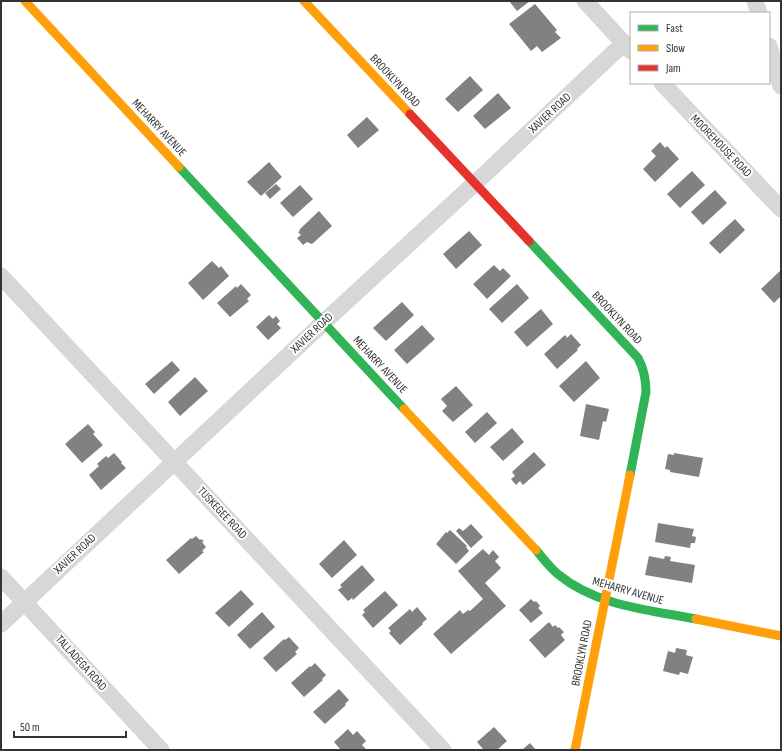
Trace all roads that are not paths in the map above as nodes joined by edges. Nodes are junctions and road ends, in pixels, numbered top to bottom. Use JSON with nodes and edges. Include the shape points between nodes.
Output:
{"nodes":[{"id":1,"x":25,"y":1,"type":"edge"},
{"id":2,"x":304,"y":1,"type":"edge"},
{"id":3,"x":585,"y":1,"type":"edge"},
{"id":4,"x":755,"y":1,"type":"edge"},
{"id":5,"x":759,"y":12,"type":"edge"},
{"id":6,"x":627,"y":47,"type":"edge"},
{"id":7,"x":770,"y":49,"type":"edge"},
{"id":8,"x":663,"y":84,"type":"edge"},
{"id":9,"x":781,"y":86,"type":"edge"},
{"id":10,"x":475,"y":184,"type":"junction"},
{"id":11,"x":781,"y":209,"type":"edge"},
{"id":12,"x":1,"y":276,"type":"edge"},
{"id":13,"x":324,"y":322,"type":"junction"},
{"id":14,"x":174,"y":462,"type":"junction"},
{"id":15,"x":1,"y":576,"type":"edge"},
{"id":16,"x":605,"y":600,"type":"junction"},
{"id":17,"x":25,"y":602,"type":"junction"},
{"id":18,"x":1,"y":624,"type":"edge"},
{"id":19,"x":781,"y":636,"type":"edge"},
{"id":20,"x":161,"y":750,"type":"edge"},
{"id":21,"x":443,"y":750,"type":"edge"},
{"id":22,"x":575,"y":750,"type":"edge"}],
"edges":[{"from":1,"to":13,"type":"street","name":"MEHARRY AVENUE"},
{"from":2,"to":10,"type":"street","name":"BROOKLYN ROAD"},
{"from":3,"to":6,"type":"street"},
{"from":4,"to":5,"type":"street"},
{"from":6,"to":10,"type":"street","name":"XAVIER ROAD"},
{"from":7,"to":9,"type":"street"},
{"from":8,"to":11,"type":"street","name":"MOOREHOUSE ROAD"},
{"from":10,"to":13,"type":"street","name":"XAVIER ROAD"},
{"from":10,"to":16,"type":"street","name":"BROOKLYN ROAD","via":[[638,358],[644,369],[646,392]]},
{"from":12,"to":14,"type":"street","name":"TUSKEGEE ROAD"},
{"from":13,"to":14,"type":"street","name":"XAVIER ROAD"},
{"from":13,"to":16,"type":"street","name":"MEHARRY AVENUE","via":[[558,574],[570,584]]},
{"from":14,"to":17,"type":"street","name":"XAVIER ROAD"},
{"from":14,"to":21,"type":"street","name":"TUSKEGEE ROAD"},
{"from":15,"to":17,"type":"street","name":"TALLADEGA ROAD"},
{"from":16,"to":19,"type":"street","name":"MEHARRY AVENUE"},
{"from":16,"to":22,"type":"street","name":"BROOKLYN ROAD"},
{"from":17,"to":18,"type":"street","name":"XAVIER ROAD"},
{"from":17,"to":20,"type":"street","name":"TALLADEGA ROAD"}]}
